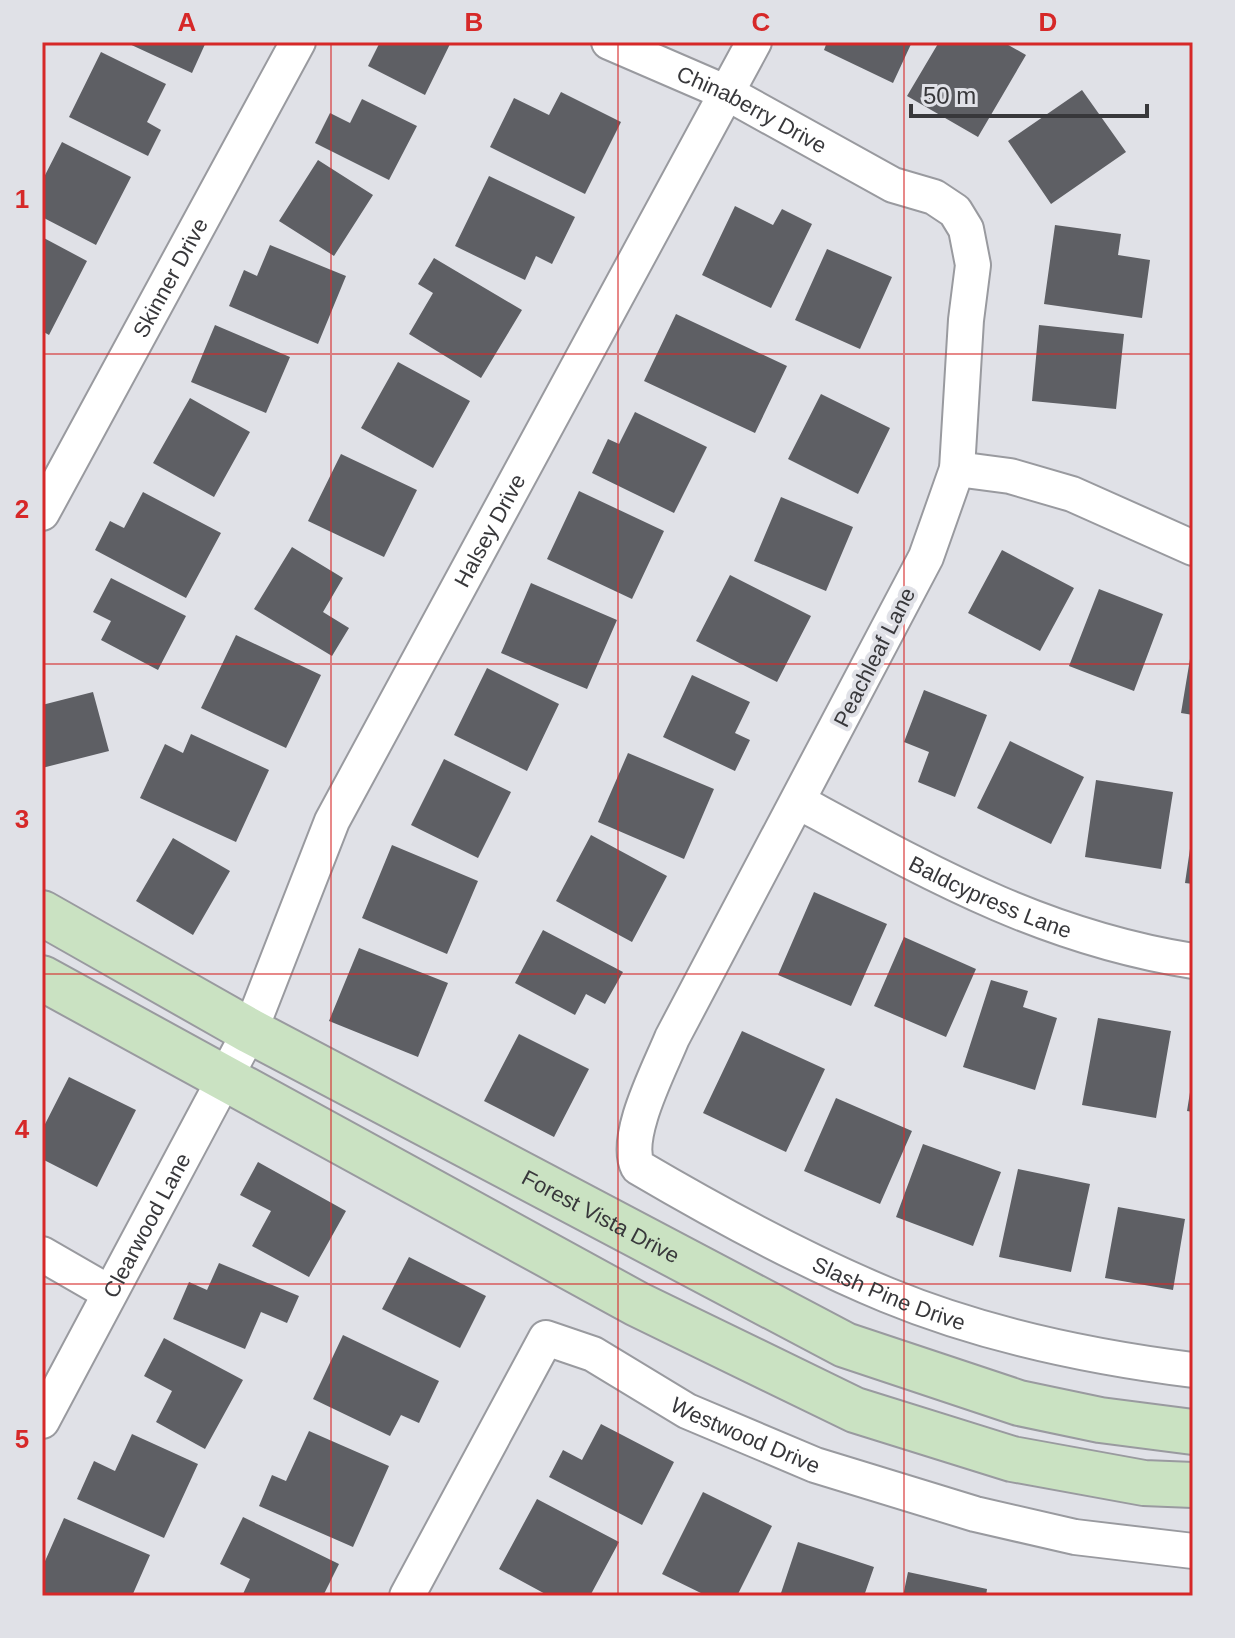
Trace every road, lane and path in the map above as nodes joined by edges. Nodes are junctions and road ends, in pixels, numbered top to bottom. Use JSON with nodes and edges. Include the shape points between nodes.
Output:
{"nodes":[{"id":1,"x":298,"y":42,"type":"edge"},
{"id":2,"x":609,"y":42,"type":"edge"},
{"id":3,"x":754,"y":42,"type":"edge"},
{"id":4,"x":727,"y":93,"type":"junction"},
{"id":5,"x":893,"y":185,"type":"joint"},
{"id":6,"x":957,"y":469,"type":"junction"},
{"id":7,"x":42,"y":513,"type":"edge"},
{"id":8,"x":1193,"y":548,"type":"edge"},
{"id":9,"x":799,"y":802,"type":"junction"},
{"id":10,"x":42,"y":913,"type":"edge"},
{"id":11,"x":1193,"y":961,"type":"edge"},
{"id":12,"x":42,"y":978,"type":"edge"},
{"id":13,"x":250,"y":1031,"type":"junction"},
{"id":14,"x":224,"y":1077,"type":"junction"},
{"id":15,"x":636,"y":1136,"type":"joint"},
{"id":16,"x":42,"y":1254,"type":"edge"},
{"id":17,"x":108,"y":1292,"type":"junction"},
{"id":18,"x":1193,"y":1370,"type":"edge"},
{"id":19,"x":42,"y":1421,"type":"edge"},
{"id":20,"x":1193,"y":1432,"type":"edge"},
{"id":21,"x":1193,"y":1485,"type":"edge"},
{"id":22,"x":1193,"y":1551,"type":"edge"},
{"id":23,"x":407,"y":1596,"type":"edge"}],
"edges":[{"from":1,"to":7,"type":"street","name":"Skinner Drive"},
{"from":2,"to":4,"type":"street","name":"Chinaberry Drive"},
{"from":3,"to":4,"type":"street","name":"Halsey Drive"},
{"from":4,"to":5,"type":"street","name":"Chinaberry Drive"},
{"from":4,"to":13,"type":"street","name":"Halsey Drive","via":[[332,821]]},
{"from":5,"to":6,"type":"street","name":"Peachleaf Lane","via":[[934,197],[955,211],[972,246]]},
{"from":6,"to":8,"type":"street","via":[[1010,476],[1072,494]]},
{"from":6,"to":9,"type":"street","name":"Peachleaf Lane","via":[[926,557]]},
{"from":9,"to":11,"type":"street","name":"Baldcypress Lane","via":[[947,883],[1022,915],[1144,953]]},
{"from":9,"to":15,"type":"street","name":"Peachleaf Lane","via":[[672,1038]]},
{"from":10,"to":13,"type":"main road","name":"Forest Vista Drive"},
{"from":12,"to":14,"type":"main road"},
{"from":13,"to":14,"type":"street","name":"Clearwood Lane"},
{"from":13,"to":20,"type":"main road","name":"Forest Vista Drive","via":[[845,1345],[1019,1403]]},
{"from":14,"to":17,"type":"street","name":"Clearwood Lane"},
{"from":14,"to":21,"type":"main road","via":[[637,1304],[855,1410],[1012,1459],[1144,1483]]},
{"from":15,"to":18,"type":"street","name":"Slash Pine Drive","via":[[638,1167],[776,1243],[886,1295],[1069,1350]]},
{"from":16,"to":17,"type":"street"},
{"from":17,"to":19,"type":"street","name":"Clearwood Lane"},
{"from":22,"to":23,"type":"street","name":"Westwood Drive","via":[[1060,1534],[815,1465],[687,1411],[593,1354],[546,1338]]}]}
